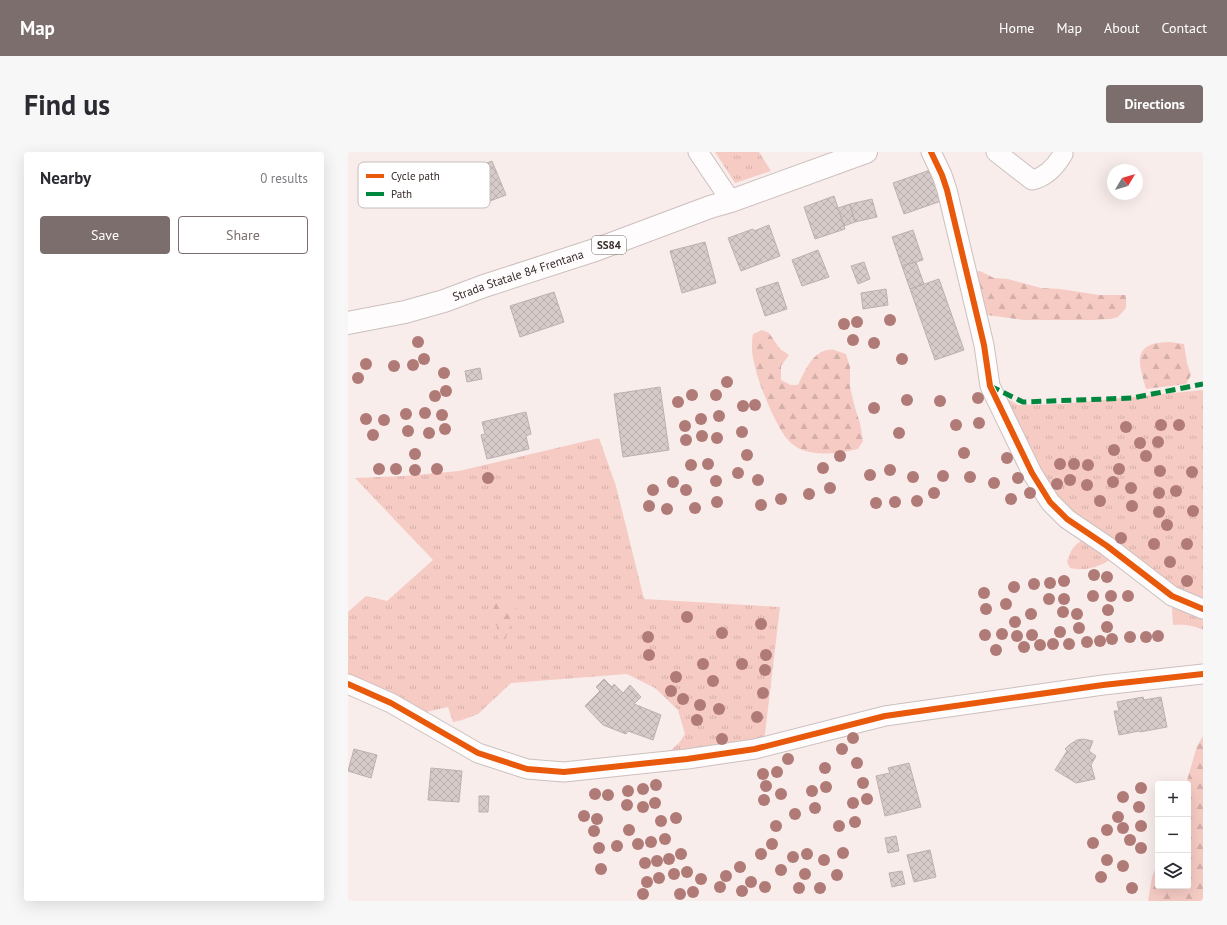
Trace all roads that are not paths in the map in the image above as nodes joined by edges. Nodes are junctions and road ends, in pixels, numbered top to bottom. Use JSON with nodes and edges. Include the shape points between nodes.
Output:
{"nodes":[{"id":1,"x":698,"y":152,"type":"edge"},
{"id":2,"x":866,"y":152,"type":"edge"},
{"id":3,"x":931,"y":152,"type":"edge"},
{"id":4,"x":996,"y":152,"type":"edge"},
{"id":5,"x":1063,"y":154,"type":"dead end"},
{"id":6,"x":731,"y":201,"type":"junction"},
{"id":7,"x":348,"y":323,"type":"edge"},
{"id":8,"x":1203,"y":609,"type":"edge"},
{"id":9,"x":1203,"y":674,"type":"edge"},
{"id":10,"x":348,"y":684,"type":"edge"}],
"edges":[{"from":1,"to":6,"type":"street"},
{"from":2,"to":6,"type":"main road","name":"Strada Statale 84 Frentana","number":"SS84"},
{"from":3,"to":8,"type":"street","via":[[947,190],[984,345],[990,386],[1032,473],[1050,502],[1067,518],[1172,596]]},
{"from":4,"to":5,"type":"street","via":[[1032,180],[1052,170]]},
{"from":6,"to":7,"type":"main road","name":"Strada Statale 84 Frentana","number":"SS84","via":[[444,301],[405,312]]},
{"from":9,"to":10,"type":"street","via":[[1103,685],[885,716],[755,749],[564,772],[526,769],[478,753],[391,703]]}]}
